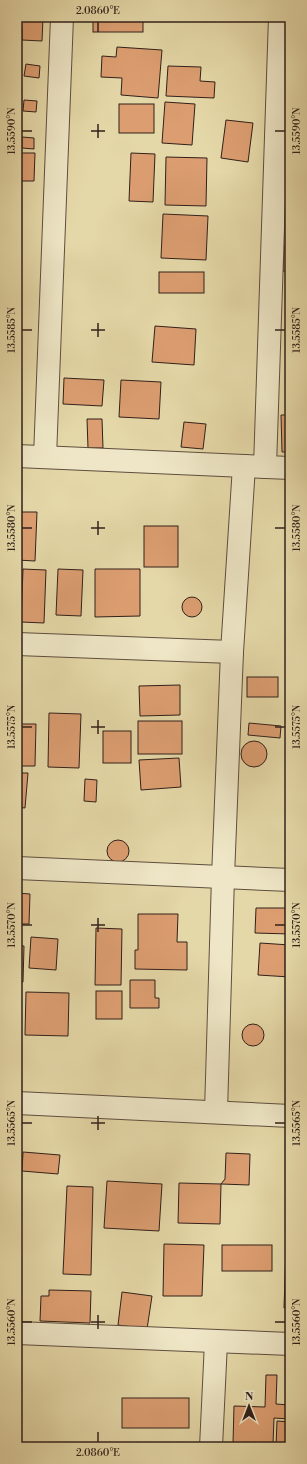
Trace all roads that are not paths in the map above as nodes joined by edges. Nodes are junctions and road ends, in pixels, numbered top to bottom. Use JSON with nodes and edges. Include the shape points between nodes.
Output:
{"nodes":[{"id":1,"x":62,"y":17,"type":"edge"},
{"id":2,"x":280,"y":17,"type":"edge"},
{"id":3,"x":17,"y":456,"type":"edge"},
{"id":4,"x":45,"y":457,"type":"junction"},
{"id":5,"x":254,"y":466,"type":"junction"},
{"id":6,"x":290,"y":468,"type":"edge"},
{"id":7,"x":17,"y":644,"type":"edge"},
{"id":8,"x":232,"y":652,"type":"junction"},
{"id":9,"x":17,"y":868,"type":"edge"},
{"id":10,"x":223,"y":877,"type":"junction"},
{"id":11,"x":290,"y":880,"type":"edge"},
{"id":12,"x":17,"y":1103,"type":"edge"},
{"id":13,"x":216,"y":1112,"type":"junction"},
{"id":14,"x":290,"y":1116,"type":"edge"},
{"id":15,"x":17,"y":1333,"type":"edge"},
{"id":16,"x":216,"y":1342,"type":"junction"},
{"id":17,"x":290,"y":1344,"type":"edge"},
{"id":18,"x":211,"y":1447,"type":"edge"}],
"edges":[{"from":1,"to":4,"type":"street"},
{"from":2,"to":5,"type":"street"},
{"from":3,"to":4,"type":"street"},
{"from":4,"to":5,"type":"street"},
{"from":5,"to":6,"type":"street"},
{"from":5,"to":8,"type":"street"},
{"from":7,"to":8,"type":"street"},
{"from":8,"to":10,"type":"street"},
{"from":9,"to":10,"type":"street"},
{"from":10,"to":11,"type":"street"},
{"from":10,"to":13,"type":"street"},
{"from":12,"to":13,"type":"street"},
{"from":13,"to":14,"type":"street"},
{"from":15,"to":16,"type":"street"},
{"from":16,"to":17,"type":"street"},
{"from":16,"to":18,"type":"street"}]}
